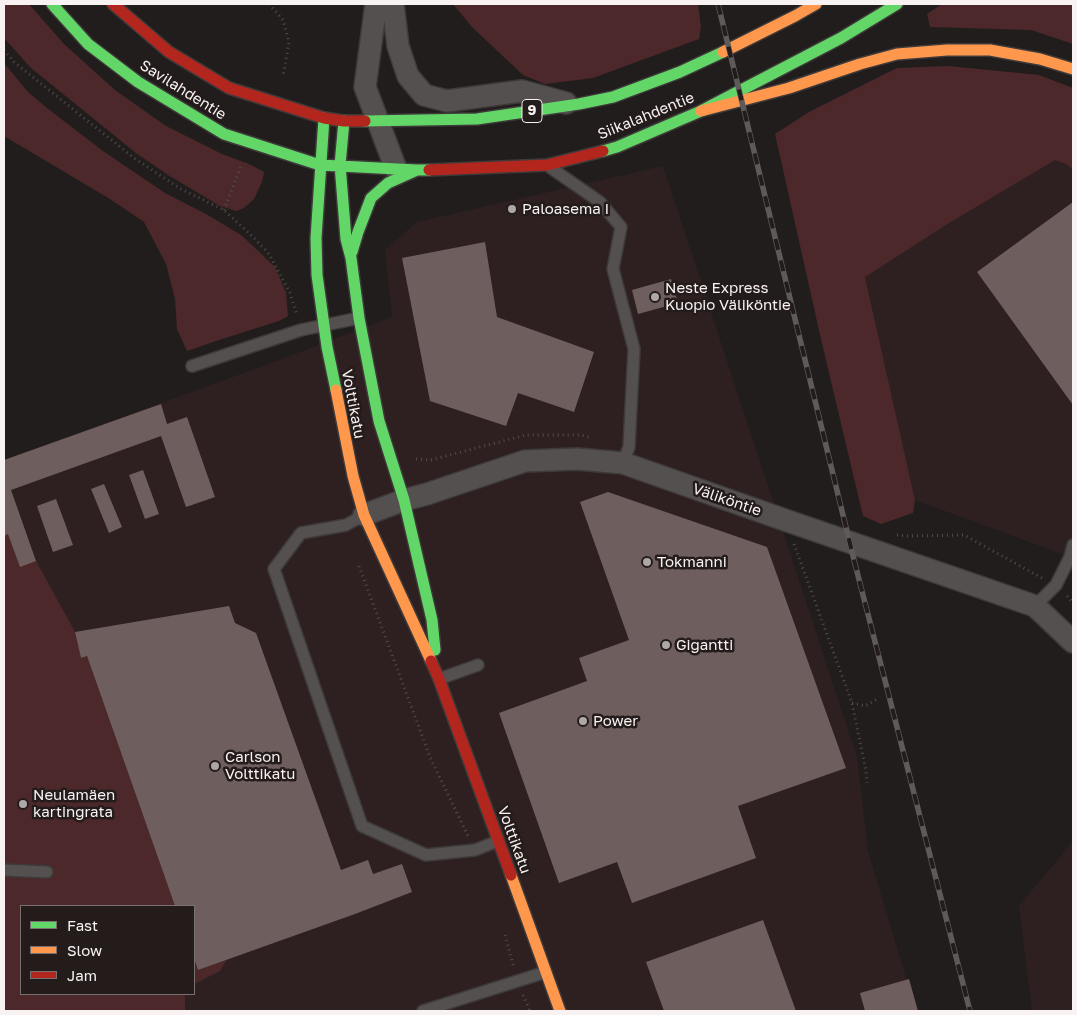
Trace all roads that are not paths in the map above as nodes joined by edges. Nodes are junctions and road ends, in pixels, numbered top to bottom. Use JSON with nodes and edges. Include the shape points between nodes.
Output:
{"nodes":[{"id":1,"x":52,"y":4,"type":"edge"},
{"id":2,"x":112,"y":4,"type":"edge"},
{"id":3,"x":376,"y":4,"type":"edge"},
{"id":4,"x":393,"y":4,"type":"edge"},
{"id":5,"x":816,"y":4,"type":"edge"},
{"id":6,"x":897,"y":4,"type":"edge"},
{"id":7,"x":1073,"y":69,"type":"edge"},
{"id":8,"x":573,"y":105,"type":"junction"},
{"id":9,"x":701,"y":111,"type":"junction"},
{"id":10,"x":324,"y":118,"type":"junction"},
{"id":11,"x":378,"y":120,"type":"junction"},
{"id":12,"x":344,"y":121,"type":"junction"},
{"id":13,"x":320,"y":165,"type":"junction"},
{"id":14,"x":547,"y":165,"type":"junction"},
{"id":15,"x":340,"y":166,"type":"junction"},
{"id":16,"x":407,"y":170,"type":"junction"},
{"id":17,"x":351,"y":258,"type":"junction"},
{"id":18,"x":359,"y":318,"type":"junction"},
{"id":19,"x":323,"y":326,"type":"junction"},
{"id":20,"x":192,"y":366,"type":"dead end"},
{"id":21,"x":623,"y":463,"type":"junction"},
{"id":22,"x":404,"y":500,"type":"junction"},
{"id":23,"x":364,"y":515,"type":"junction"},
{"id":24,"x":1073,"y":545,"type":"edge"},
{"id":25,"x":1035,"y":606,"type":"junction"},
{"id":26,"x":1073,"y":642,"type":"edge"},
{"id":27,"x":478,"y":665,"type":"dead end"},
{"id":28,"x":439,"y":679,"type":"junction"},
{"id":29,"x":498,"y":841,"type":"junction"},
{"id":30,"x":4,"y":870,"type":"edge"},
{"id":31,"x":47,"y":872,"type":"dead end"},
{"id":32,"x":546,"y":972,"type":"junction"},
{"id":33,"x":423,"y":1011,"type":"edge"},
{"id":34,"x":560,"y":1011,"type":"edge"}],
"edges":[{"from":1,"to":13,"type":"main road","name":"Savilahdentie","via":[[88,44],[138,82],[224,134]]},
{"from":2,"to":10,"type":"main road","name":"Savilahdentie","via":[[169,52],[229,88]]},
{"from":3,"to":11,"type":"street","via":[[365,86]]},
{"from":4,"to":8,"type":"street","via":[[398,46],[408,76],[424,95],[447,101],[522,91]]},
{"from":5,"to":8,"type":"main road","name":"Siikalahdentie","number":"9","via":[[680,72],[613,97]]},
{"from":6,"to":9,"type":"main road","name":"Siikalahdentie","via":[[841,38]]},
{"from":7,"to":9,"type":"main road","via":[[990,50],[897,54]]},
{"from":8,"to":11,"type":"main road","name":"Siikalahdentie","number":"9","via":[[477,119]]},
{"from":9,"to":14,"type":"main road","name":"Siikalahdentie","via":[[617,147]]},
{"from":10,"to":12,"type":"main road","name":"Savilahdentie"},
{"from":10,"to":13,"type":"main road","name":"Volttikatu"},
{"from":11,"to":12,"type":"main road","name":"Siikalahdentie","number":"9"},
{"from":11,"to":16,"type":"street"},
{"from":12,"to":15,"type":"main road","name":"Volttikatu"},
{"from":13,"to":15,"type":"main road","name":"Siikalahdentie"},
{"from":13,"to":19,"type":"main road","name":"Volttikatu","via":[[316,238]]},
{"from":14,"to":16,"type":"main road","name":"Siikalahdentie"},
{"from":14,"to":21,"type":"lane","via":[[600,202],[621,227],[613,269],[634,349],[628,447]]},
{"from":15,"to":16,"type":"main road","name":"Siikalahdentie"},
{"from":15,"to":17,"type":"main road","name":"Volttikatu","via":[[346,239]]},
{"from":16,"to":17,"type":"main road","name":"Volttikatu","via":[[371,198]]},
{"from":17,"to":18,"type":"main road","name":"Volttikatu"},
{"from":18,"to":19,"type":"lane"},
{"from":18,"to":22,"type":"main road","name":"Volttikatu","via":[[379,421]]},
{"from":19,"to":20,"type":"lane","via":[[301,330]]},
{"from":19,"to":23,"type":"main road","name":"Volttikatu","via":[[352,476]]},
{"from":21,"to":22,"type":"street","name":"Väliköntie","via":[[577,459],[525,461]]},
{"from":21,"to":25,"type":"street","name":"Väliköntie"},
{"from":22,"to":23,"type":"street","name":"Väliköntie"},
{"from":22,"to":28,"type":"main road","name":"Volttikatu","via":[[432,620]]},
{"from":23,"to":28,"type":"main road","name":"Volttikatu"},
{"from":23,"to":29,"type":"lane","via":[[346,525],[301,534],[274,569],[362,826],[426,855],[475,850]]},
{"from":24,"to":25,"type":"lane","via":[[1056,585]]},
{"from":25,"to":26,"type":"street","name":"Väliköntie"},
{"from":27,"to":28,"type":"lane"},
{"from":28,"to":29,"type":"main road","name":"Volttikatu"},
{"from":29,"to":32,"type":"main road","name":"Volttikatu"},
{"from":30,"to":31,"type":"lane"},
{"from":32,"to":33,"type":"lane"},
{"from":32,"to":34,"type":"main road","name":"Volttikatu"}]}
